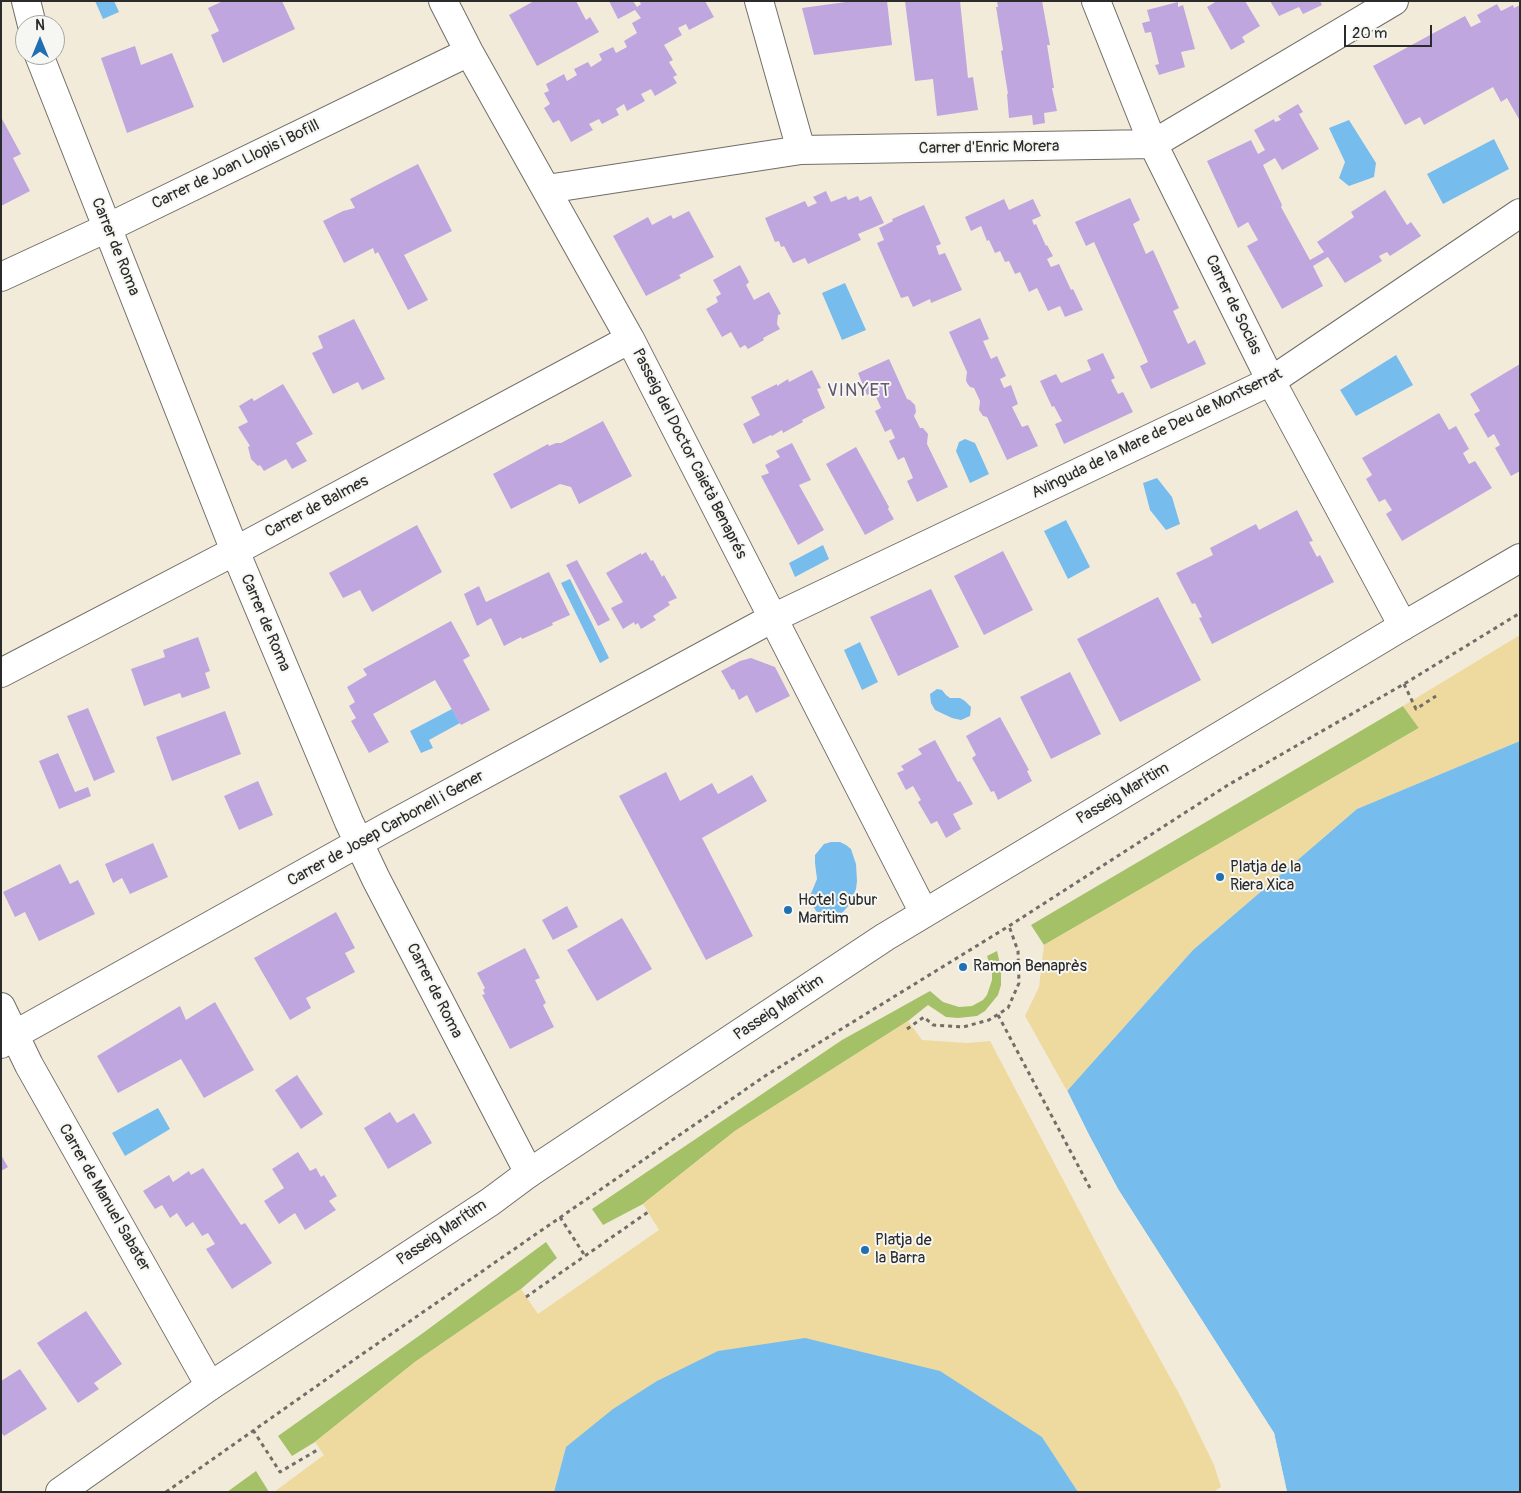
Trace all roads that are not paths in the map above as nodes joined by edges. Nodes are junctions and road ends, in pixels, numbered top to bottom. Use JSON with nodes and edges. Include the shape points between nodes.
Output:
{"nodes":[{"id":1,"x":26,"y":1,"type":"edge"},
{"id":2,"x":443,"y":1,"type":"edge"},
{"id":3,"x":758,"y":1,"type":"edge"},
{"id":4,"x":1096,"y":1,"type":"edge"},
{"id":5,"x":1394,"y":1,"type":"edge"},
{"id":6,"x":30,"y":15,"type":"edge"},
{"id":7,"x":469,"y":52,"type":"junction"},
{"id":8,"x":44,"y":65,"type":"edge"},
{"id":9,"x":1153,"y":144,"type":"junction"},
{"id":10,"x":801,"y":150,"type":"junction"},
{"id":11,"x":548,"y":189,"type":"junction"},
{"id":12,"x":1520,"y":213,"type":"edge"},
{"id":13,"x":107,"y":228,"type":"junction"},
{"id":14,"x":1,"y":277,"type":"edge"},
{"id":15,"x":630,"y":339,"type":"junction"},
{"id":16,"x":1271,"y":381,"type":"junction"},
{"id":17,"x":235,"y":551,"type":"junction"},
{"id":18,"x":1520,"y":558,"type":"edge"},
{"id":19,"x":773,"y":618,"type":"junction"},
{"id":20,"x":1403,"y":626,"type":"junction"},
{"id":21,"x":1,"y":673,"type":"edge"},
{"id":22,"x":359,"y":843,"type":"junction"},
{"id":23,"x":924,"y":913,"type":"junction"},
{"id":24,"x":1,"y":1007,"type":"edge"},
{"id":25,"x":8,"y":1040,"type":"edge"},
{"id":26,"x":529,"y":1173,"type":"junction"},
{"id":27,"x":210,"y":1386,"type":"junction"},
{"id":28,"x":60,"y":1492,"type":"edge"}],
"edges":[{"from":1,"to":6,"type":"street"},
{"from":2,"to":7,"type":"street","name":"Passeig del Doctor Caietà Benaprés"},
{"from":3,"to":10,"type":"street"},
{"from":4,"to":9,"type":"street","name":"Carrer de Socias"},
{"from":5,"to":9,"type":"street","name":"Carrer d'Enric Morera"},
{"from":7,"to":11,"type":"street","name":"Passeig del Doctor Caietà Benaprés"},
{"from":7,"to":13,"type":"street","name":"Carrer de Joan Llopis i Bofill"},
{"from":8,"to":13,"type":"street","name":"Carrer de Roma"},
{"from":9,"to":10,"type":"street","name":"Carrer d'Enric Morera"},
{"from":9,"to":16,"type":"street","name":"Carrer de Socias"},
{"from":10,"to":11,"type":"street","name":"Carrer d'Enric Morera"},
{"from":11,"to":15,"type":"street","name":"Passeig del Doctor Caietà Benaprés"},
{"from":12,"to":16,"type":"street","name":"Avinguda de la Mare de Deu de Montserrat"},
{"from":13,"to":14,"type":"street","name":"Carrer de Joan Llopis i Bofill"},
{"from":13,"to":17,"type":"street","name":"Carrer de Roma"},
{"from":15,"to":17,"type":"street","name":"Carrer de Balmes"},
{"from":15,"to":19,"type":"street","name":"Passeig del Doctor Caietà Benaprés"},
{"from":16,"to":19,"type":"street","name":"Avinguda de la Mare de Deu de Montserrat"},
{"from":16,"to":20,"type":"street","name":"Carrer de Socias"},
{"from":17,"to":21,"type":"street","name":"Carrer de Balmes"},
{"from":17,"to":22,"type":"street","name":"Carrer de Roma"},
{"from":18,"to":20,"type":"street","name":"Passeig Marítim"},
{"from":19,"to":22,"type":"street","name":"Carrer de Josep Carbonell i Gener"},
{"from":19,"to":23,"type":"street","name":"Passeig del Doctor Caietà Benaprés"},
{"from":20,"to":23,"type":"street","name":"Passeig Marítim"},
{"from":22,"to":25,"type":"street","name":"Carrer de Josep Carbonell i Gener"},
{"from":22,"to":26,"type":"street","name":"Carrer de Roma"},
{"from":23,"to":26,"type":"street","name":"Passeig Marítim"},
{"from":24,"to":25,"type":"street","name":"Carrer de Manuel Sabater"},
{"from":25,"to":27,"type":"street","name":"Carrer de Manuel Sabater","via":[[28,1065]]},
{"from":26,"to":27,"type":"street","name":"Passeig Marítim"},
{"from":27,"to":28,"type":"street","name":"Passeig Marítim"}]}
